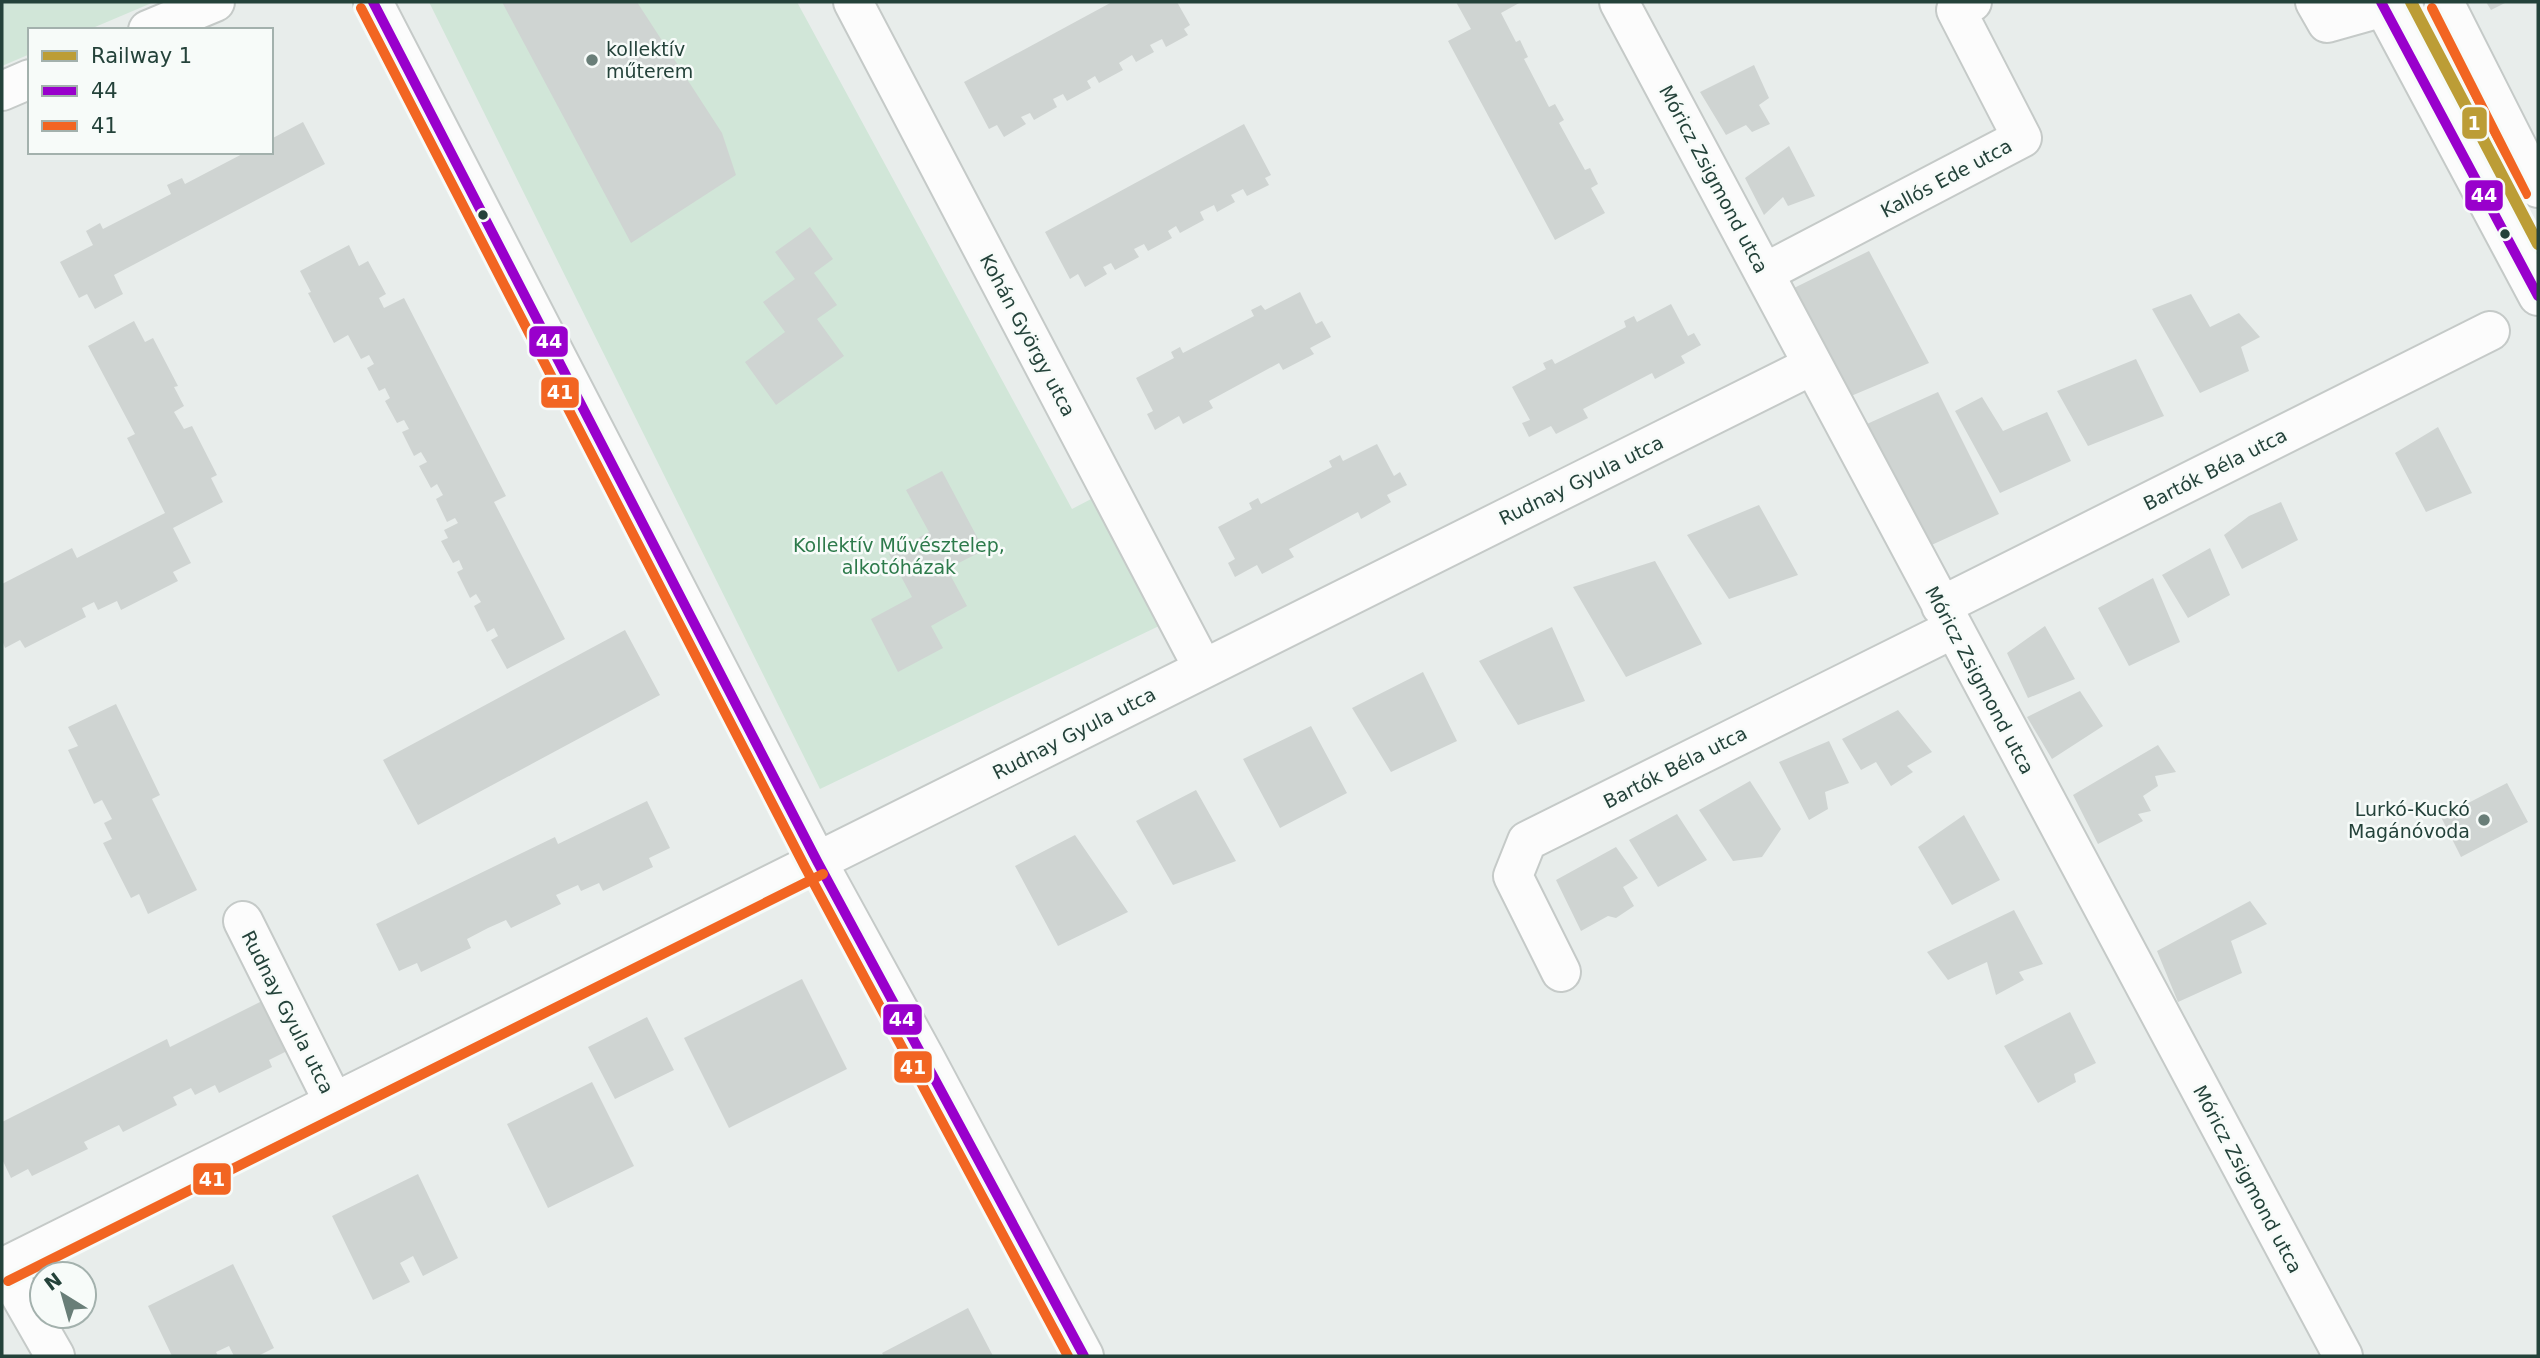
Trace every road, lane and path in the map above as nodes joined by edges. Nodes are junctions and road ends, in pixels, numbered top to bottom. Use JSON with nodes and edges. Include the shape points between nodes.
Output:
{"nodes":[{"id":1,"x":215,"y":2,"type":"edge"},
{"id":2,"x":373,"y":2,"type":"edge"},
{"id":3,"x":853,"y":2,"type":"edge"},
{"id":4,"x":1619,"y":2,"type":"edge"},
{"id":5,"x":1972,"y":2,"type":"edge"},
{"id":6,"x":2315,"y":2,"type":"edge"},
{"id":7,"x":2444,"y":2,"type":"edge"},
{"id":8,"x":2383,"y":4,"type":"edge"},
{"id":9,"x":153,"y":28,"type":"edge"},
{"id":10,"x":28,"y":80,"type":"edge"},
{"id":11,"x":2,"y":91,"type":"edge"},
{"id":12,"x":2538,"y":188,"type":"edge"},
{"id":13,"x":1764,"y":273,"type":"junction"},
{"id":14,"x":2538,"y":296,"type":"edge"},
{"id":15,"x":2490,"y":331,"type":"dead end"},
{"id":16,"x":1814,"y":365,"type":"junction"},
{"id":17,"x":1947,"y":618,"type":"junction"},
{"id":18,"x":1203,"y":668,"type":"junction"},
{"id":19,"x":817,"y":861,"type":"junction"},
{"id":20,"x":243,"y":921,"type":"dead end"},
{"id":21,"x":1561,"y":971,"type":"dead end"},
{"id":22,"x":334,"y":1102,"type":"junction"},
{"id":23,"x":3,"y":1267,"type":"edge"},
{"id":24,"x":55,"y":1356,"type":"edge"},
{"id":25,"x":1084,"y":1356,"type":"edge"},
{"id":26,"x":2343,"y":1356,"type":"edge"}],
"edges":[{"from":1,"to":9,"type":"street"},
{"from":2,"to":19,"type":"street"},
{"from":3,"to":18,"type":"street","name":"Kohán György utca"},
{"from":4,"to":13,"type":"street","name":"Móricz Zsigmond utca"},
{"from":5,"to":13,"type":"street","name":"Kallós Ede utca","via":[[1956,10],[2022,138]]},
{"from":6,"to":8,"type":"street","via":[[2327,23]]},
{"from":7,"to":12,"type":"street"},
{"from":8,"to":14,"type":"street"},
{"from":10,"to":11,"type":"street"},
{"from":13,"to":16,"type":"street","name":"Móricz Zsigmond utca"},
{"from":15,"to":17,"type":"street","name":"Bartók Béla utca"},
{"from":16,"to":17,"type":"street","name":"Móricz Zsigmond utca"},
{"from":16,"to":18,"type":"street","name":"Rudnay Gyula utca"},
{"from":17,"to":21,"type":"street","name":"Bartók Béla utca","via":[[1527,841],[1513,876]]},
{"from":17,"to":26,"type":"street","name":"Móricz Zsigmond utca"},
{"from":18,"to":19,"type":"street","name":"Rudnay Gyula utca"},
{"from":19,"to":22,"type":"street","name":"Rudnay Gyula utca"},
{"from":19,"to":25,"type":"street"},
{"from":20,"to":22,"type":"street","name":"Rudnay Gyula utca"},
{"from":22,"to":23,"type":"street","name":"Rudnay Gyula utca"},
{"from":23,"to":24,"type":"street"}]}
